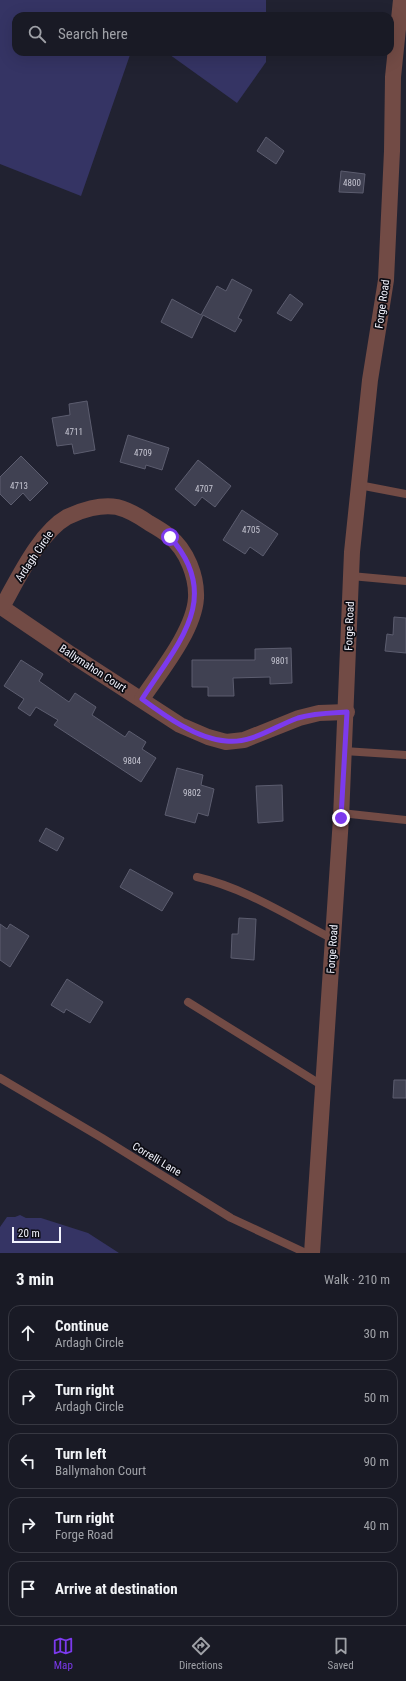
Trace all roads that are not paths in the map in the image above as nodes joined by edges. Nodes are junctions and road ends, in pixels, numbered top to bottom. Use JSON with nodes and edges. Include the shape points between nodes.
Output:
{"nodes":[{"id":1,"x":401,"y":0,"type":"edge"},
{"id":2,"x":359,"y":485,"type":"junction"},
{"id":3,"x":406,"y":494,"type":"edge"},
{"id":4,"x":351,"y":576,"type":"junction"},
{"id":5,"x":406,"y":581,"type":"edge"},
{"id":6,"x":1,"y":606,"type":"edge"},
{"id":7,"x":142,"y":699,"type":"junction"},
{"id":8,"x":347,"y":712,"type":"junction"},
{"id":9,"x":344,"y":752,"type":"junction"},
{"id":10,"x":406,"y":755,"type":"edge"},
{"id":11,"x":341,"y":813,"type":"junction"},
{"id":12,"x":406,"y":820,"type":"edge"},
{"id":13,"x":197,"y":877,"type":"dead end"},
{"id":14,"x":333,"y":938,"type":"junction"},
{"id":15,"x":188,"y":1002,"type":"dead end"},
{"id":16,"x":0,"y":1078,"type":"edge"},
{"id":17,"x":323,"y":1086,"type":"junction"},
{"id":18,"x":306,"y":1253,"type":"edge"},
{"id":19,"x":312,"y":1253,"type":"edge"}],
"edges":[{"from":1,"to":2,"type":"street","name":"Forge Road","via":[[393,77],[386,280],[370,380]]},
{"from":2,"to":3,"type":"lane"},
{"from":2,"to":4,"type":"street","name":"Forge Road"},
{"from":4,"to":5,"type":"lane"},
{"from":4,"to":8,"type":"street","name":"Forge Road"},
{"from":6,"to":7,"type":"street","name":"Ballymahon Court"},
{"from":6,"to":7,"type":"street","name":"Ardagh Circle","via":[[54,526],[82,510],[99,507],[132,512],[170,537],[190,565],[196,599],[190,622]]},
{"from":7,"to":8,"type":"street","name":"Ballymahon Court","via":[[180,725],[226,742],[244,740],[299,718]]},
{"from":8,"to":9,"type":"street","name":"Forge Road"},
{"from":9,"to":10,"type":"lane"},
{"from":9,"to":11,"type":"street","name":"Forge Road"},
{"from":11,"to":12,"type":"lane"},
{"from":11,"to":14,"type":"street","name":"Forge Road"},
{"from":13,"to":14,"type":"lane","via":[[220,882],[254,897]]},
{"from":14,"to":17,"type":"street","name":"Forge Road"},
{"from":15,"to":17,"type":"lane"},
{"from":16,"to":18,"type":"lane","name":"Correlli Lane","via":[[231,1218]]},
{"from":17,"to":19,"type":"street","name":"Forge Road"}]}
